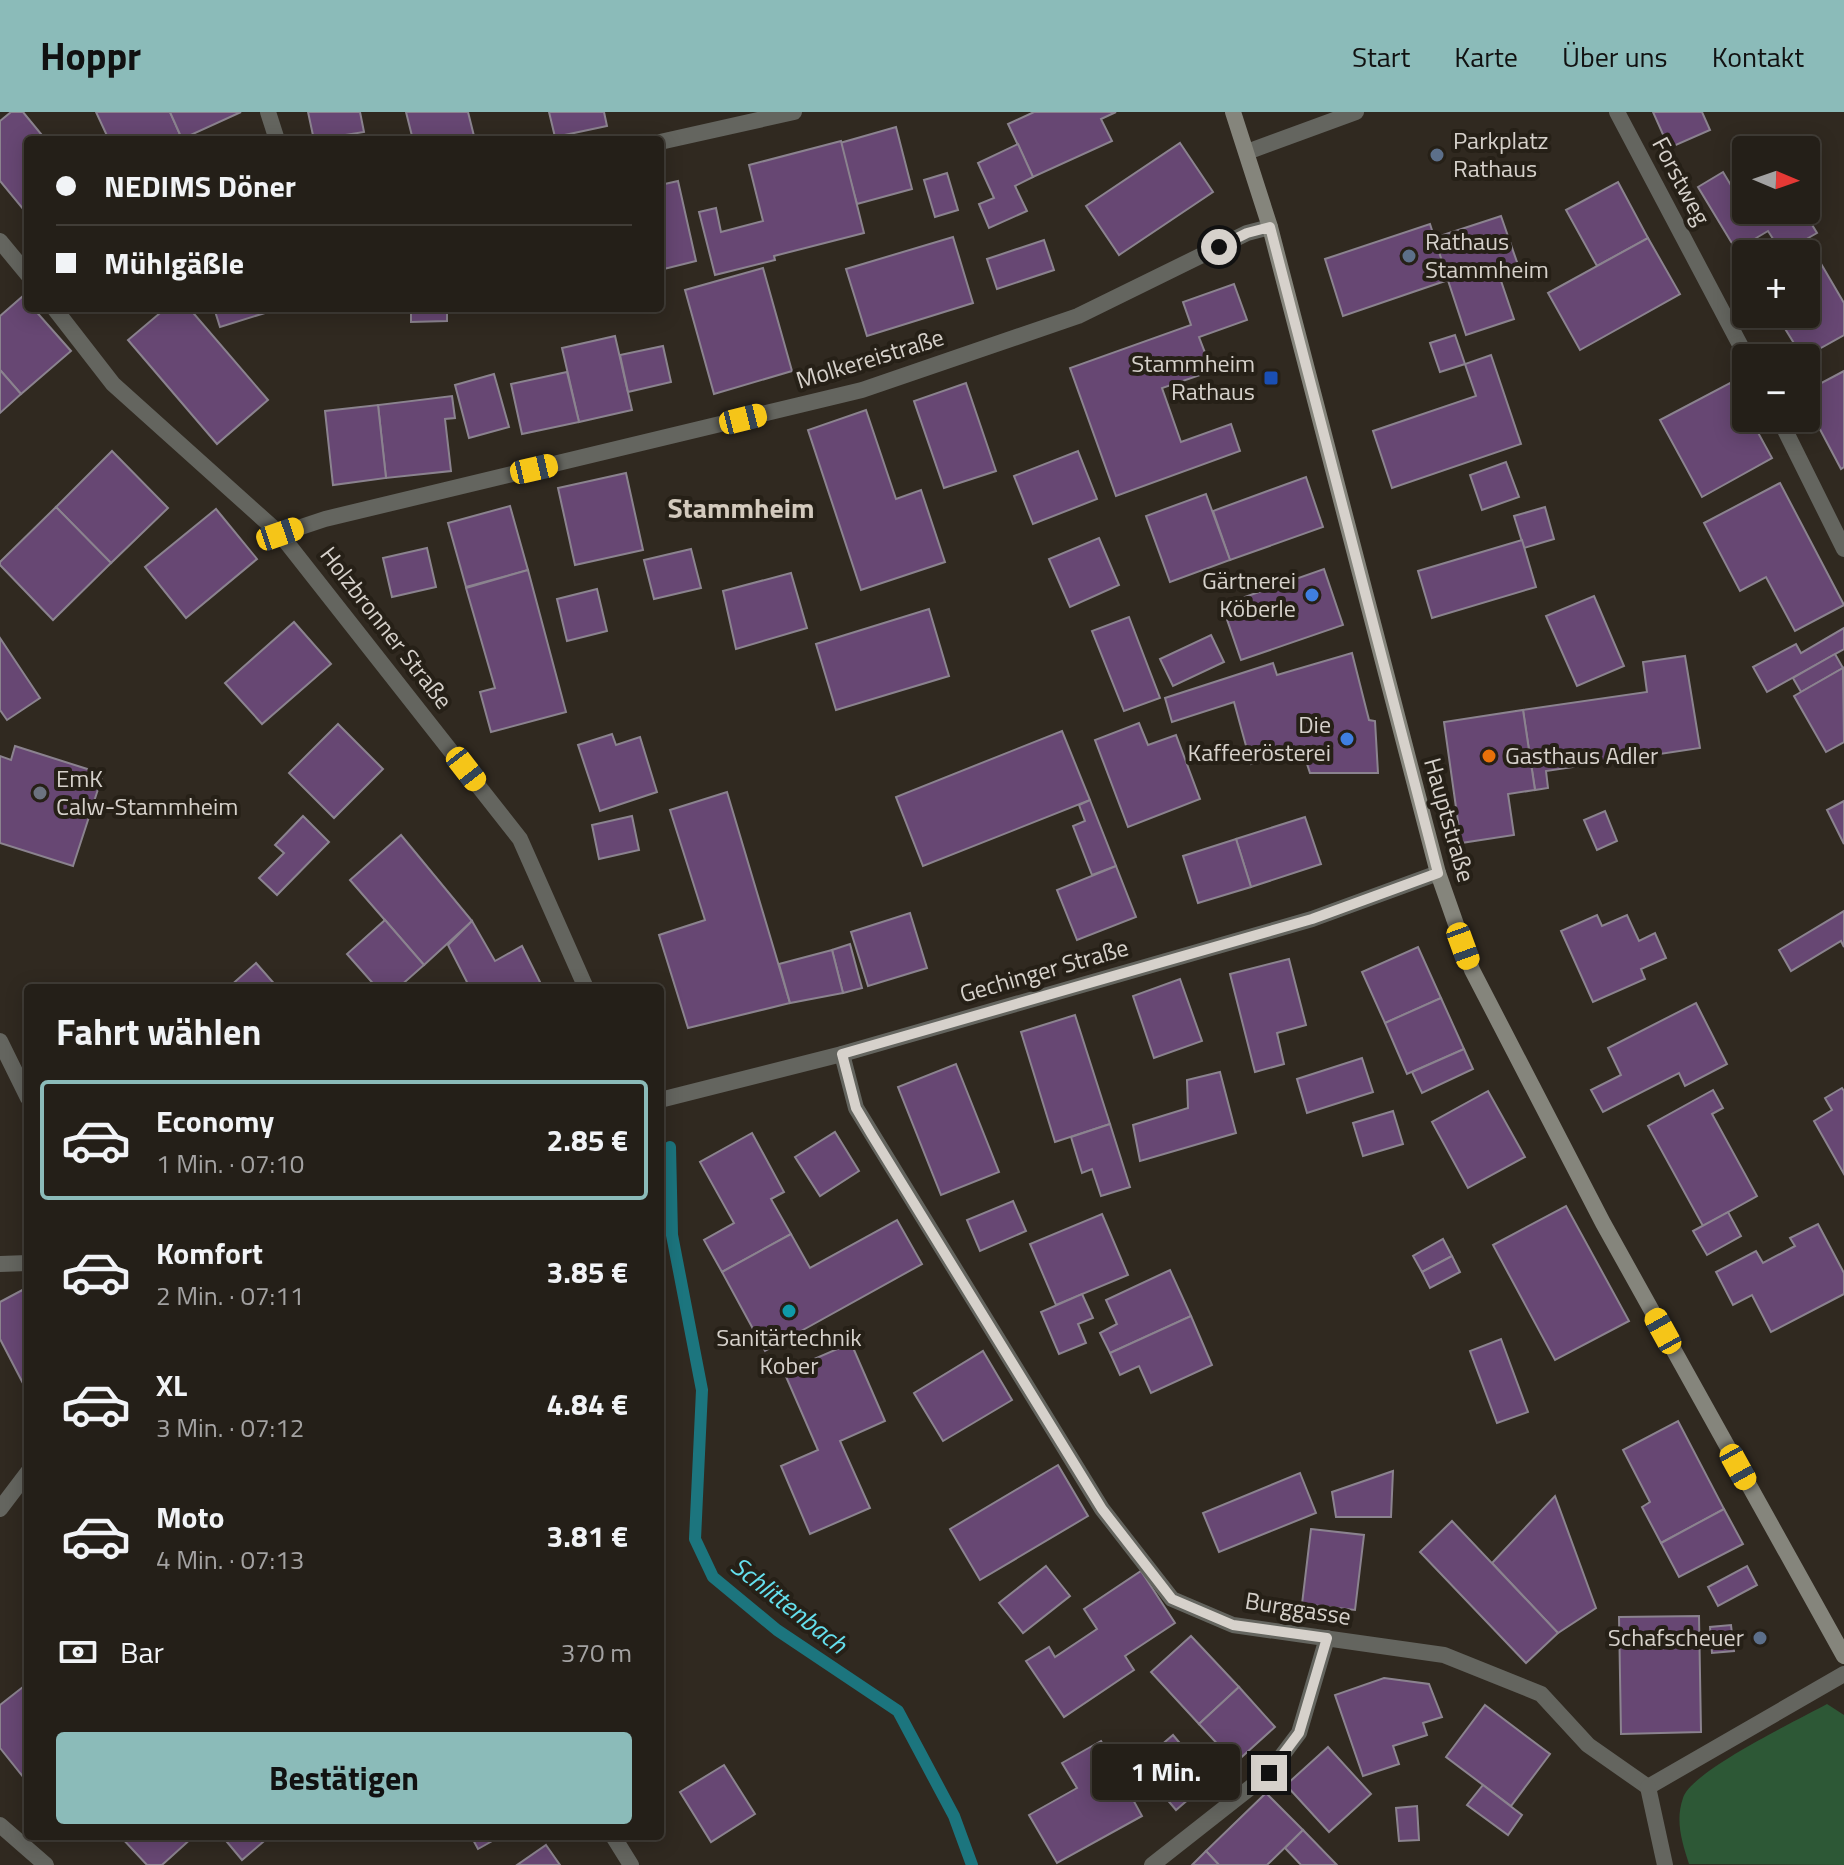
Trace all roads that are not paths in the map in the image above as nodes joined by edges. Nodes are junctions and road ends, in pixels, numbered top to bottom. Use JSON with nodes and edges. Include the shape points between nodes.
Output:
{"nodes":[{"id":1,"x":268,"y":112,"type":"edge"},
{"id":2,"x":794,"y":112,"type":"edge"},
{"id":3,"x":1233,"y":112,"type":"edge"},
{"id":4,"x":1356,"y":112,"type":"edge"},
{"id":5,"x":1617,"y":112,"type":"edge"},
{"id":6,"x":276,"y":136,"type":"edge"},
{"id":7,"x":664,"y":141,"type":"edge"},
{"id":8,"x":1247,"y":152,"type":"junction"},
{"id":9,"x":1270,"y":227,"type":"junction"},
{"id":10,"x":0,"y":241,"type":"edge"},
{"id":11,"x":24,"y":270,"type":"edge"},
{"id":12,"x":57,"y":312,"type":"edge"},
{"id":13,"x":1740,"y":344,"type":"edge"},
{"id":14,"x":1786,"y":432,"type":"edge"},
{"id":15,"x":280,"y":534,"type":"junction"},
{"id":16,"x":1844,"y":549,"type":"edge"},
{"id":17,"x":1438,"y":873,"type":"junction"},
{"id":18,"x":584,"y":984,"type":"edge"},
{"id":19,"x":0,"y":1041,"type":"edge"},
{"id":20,"x":842,"y":1054,"type":"junction"},
{"id":21,"x":24,"y":1090,"type":"edge"},
{"id":22,"x":664,"y":1099,"type":"edge"},
{"id":23,"x":24,"y":1263,"type":"edge"},
{"id":24,"x":0,"y":1264,"type":"edge"},
{"id":25,"x":24,"y":1477,"type":"edge"},
{"id":26,"x":0,"y":1509,"type":"edge"},
{"id":27,"x":1327,"y":1638,"type":"junction"},
{"id":28,"x":1844,"y":1656,"type":"edge"},
{"id":29,"x":1844,"y":1674,"type":"edge"},
{"id":30,"x":1648,"y":1787,"type":"junction"},
{"id":31,"x":0,"y":1825,"type":"edge"},
{"id":32,"x":615,"y":1840,"type":"edge"},
{"id":33,"x":46,"y":1865,"type":"edge"},
{"id":34,"x":631,"y":1865,"type":"edge"},
{"id":35,"x":1152,"y":1865,"type":"edge"},
{"id":36,"x":1665,"y":1865,"type":"edge"}],
"edges":[{"from":1,"to":6,"type":"street"},
{"from":2,"to":7,"type":"street"},
{"from":3,"to":8,"type":"street","name":"Hauptstraße"},
{"from":4,"to":8,"type":"street"},
{"from":5,"to":13,"type":"street","name":"Forstweg"},
{"from":8,"to":9,"type":"street","name":"Hauptstraße"},
{"from":9,"to":15,"type":"street","name":"Molkereistraße","via":[[1247,233],[1078,316],[862,390]]},
{"from":9,"to":17,"type":"street","name":"Hauptstraße"},
{"from":10,"to":11,"type":"street"},
{"from":12,"to":15,"type":"street","name":"Holzbronner Straße","via":[[113,384]]},
{"from":14,"to":16,"type":"street"},
{"from":15,"to":18,"type":"street","name":"Holzbronner Straße","via":[[520,839]]},
{"from":17,"to":20,"type":"street","name":"Gechinger Straße","via":[[1312,919]]},
{"from":17,"to":28,"type":"street","name":"Hauptstraße","via":[[1472,970],[1603,1223]]},
{"from":19,"to":21,"type":"street"},
{"from":20,"to":22,"type":"street","name":"Gechinger Straße"},
{"from":20,"to":27,"type":"street","name":"Burggasse","via":[[856,1108],[872,1135],[1102,1509],[1172,1599],[1233,1625]]},
{"from":23,"to":24,"type":"street"},
{"from":25,"to":26,"type":"street"},
{"from":27,"to":30,"type":"street","name":"Burggasse","via":[[1444,1655],[1541,1694],[1588,1745]]},
{"from":27,"to":35,"type":"street","via":[[1299,1733],[1269,1773]]},
{"from":29,"to":30,"type":"street"},
{"from":30,"to":36,"type":"street"},
{"from":31,"to":33,"type":"street"},
{"from":32,"to":34,"type":"street"}]}
